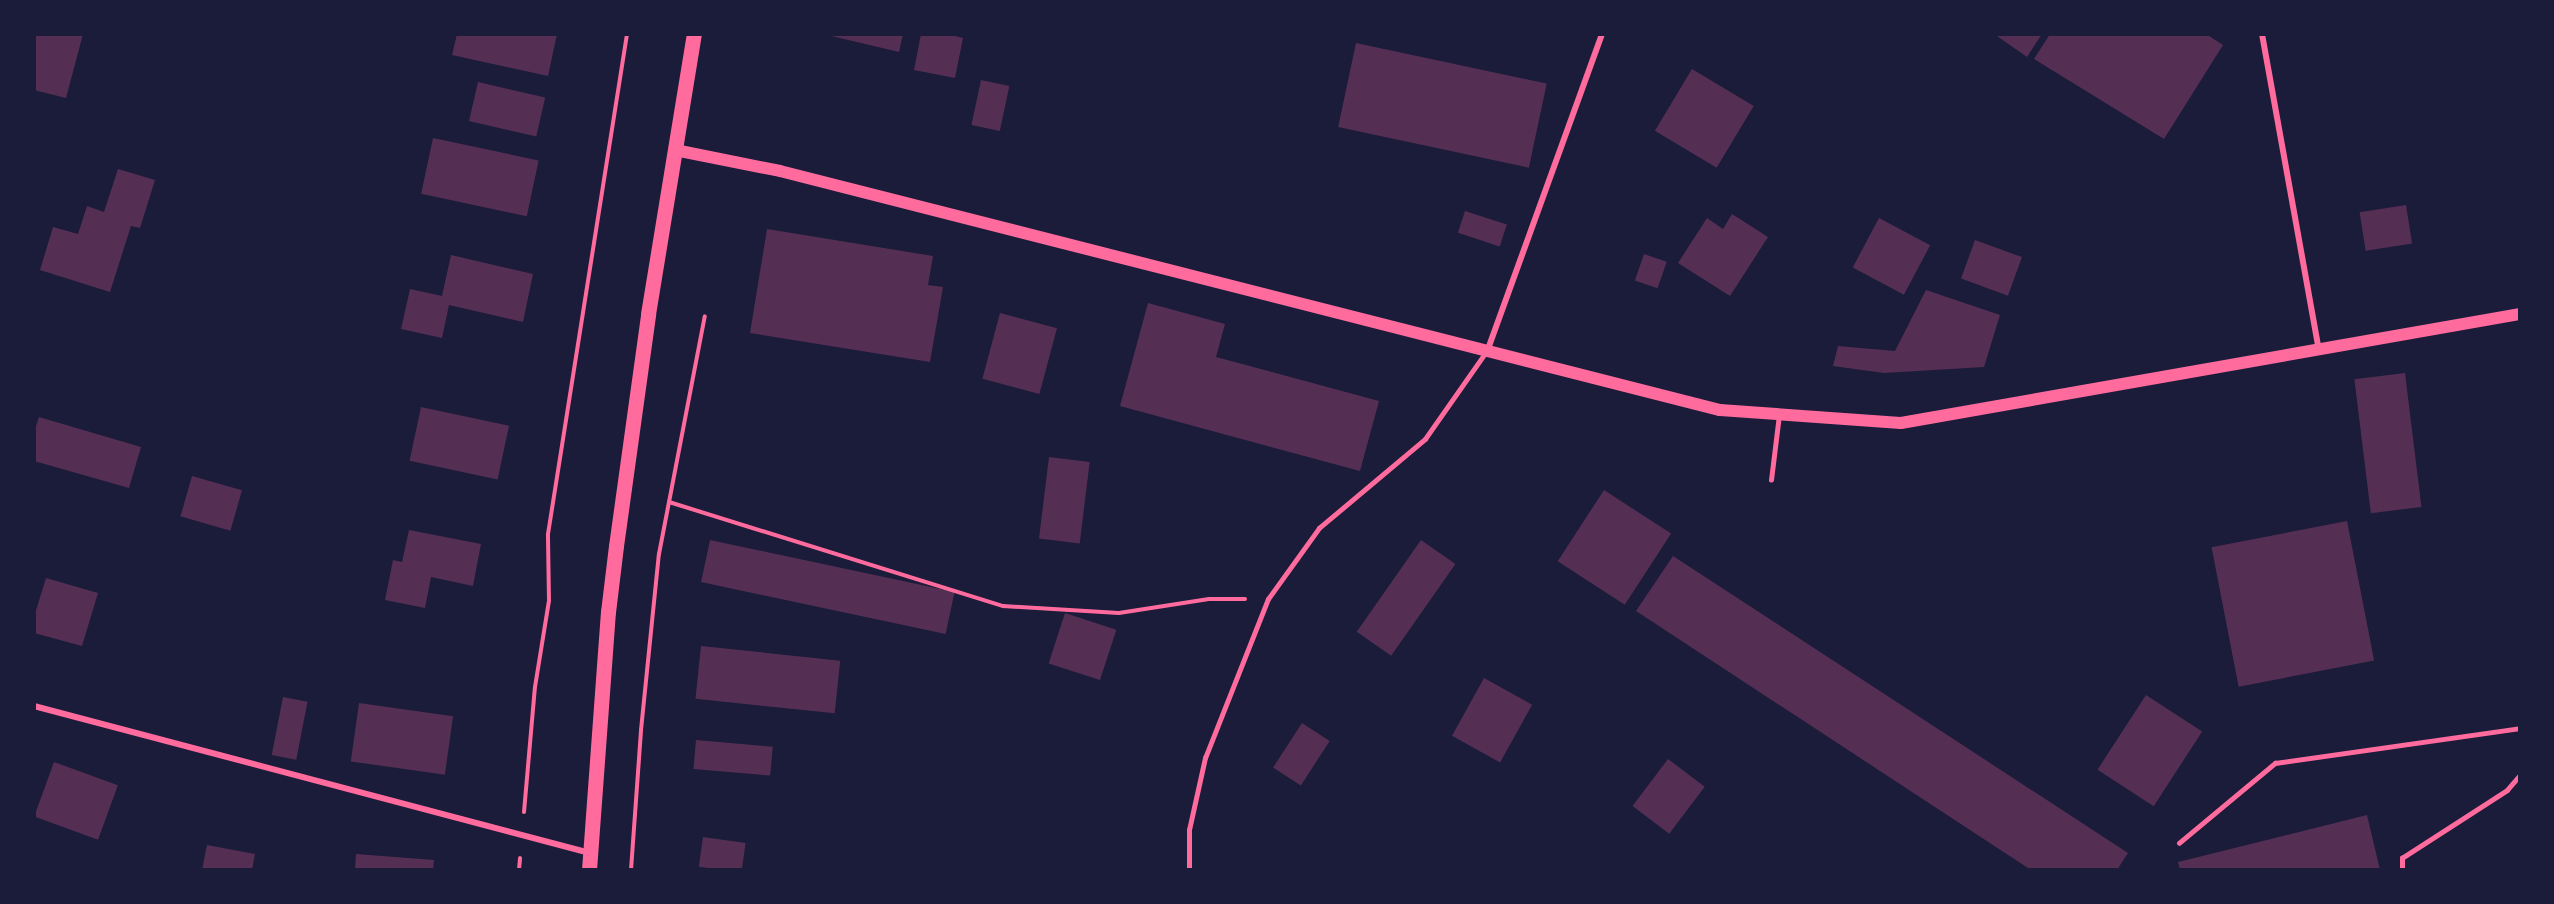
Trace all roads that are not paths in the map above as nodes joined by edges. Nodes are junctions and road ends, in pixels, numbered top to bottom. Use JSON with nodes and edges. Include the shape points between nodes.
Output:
{"nodes":[{"id":1,"x":694,"y":34,"type":"edge"},
{"id":2,"x":1602,"y":34,"type":"edge"},
{"id":3,"x":2262,"y":34,"type":"edge"},
{"id":4,"x":675,"y":150,"type":"junction"},
{"id":5,"x":2520,"y":314,"type":"edge"},
{"id":6,"x":1488,"y":349,"type":"junction"},
{"id":7,"x":2319,"y":350,"type":"junction"},
{"id":8,"x":1779,"y":414,"type":"junction"},
{"id":9,"x":1771,"y":480,"type":"dead end"},
{"id":10,"x":34,"y":706,"type":"edge"},
{"id":11,"x":2520,"y":729,"type":"edge"},
{"id":12,"x":2520,"y":775,"type":"edge"},
{"id":13,"x":2179,"y":843,"type":"dead end"},
{"id":14,"x":590,"y":853,"type":"junction"},
{"id":15,"x":589,"y":870,"type":"edge"},
{"id":16,"x":1189,"y":870,"type":"edge"},
{"id":17,"x":2402,"y":870,"type":"edge"}],
"edges":[{"from":1,"to":4,"type":"main road"},
{"from":2,"to":6,"type":"street"},
{"from":3,"to":7,"type":"street"},
{"from":4,"to":6,"type":"main road","via":[[780,171]]},
{"from":4,"to":14,"type":"main road","via":[[614,557]]},
{"from":5,"to":7,"type":"main road"},
{"from":6,"to":8,"type":"main road","via":[[1720,410]]},
{"from":6,"to":16,"type":"lane","via":[[1425,439],[1319,528],[1268,599],[1205,758],[1189,830]]},
{"from":7,"to":8,"type":"main road","via":[[1901,423]]},
{"from":8,"to":9,"type":"lane"},
{"from":10,"to":14,"type":"street"},
{"from":11,"to":13,"type":"lane","via":[[2275,763]]},
{"from":12,"to":17,"type":"lane","via":[[2506,790],[2403,858]]},
{"from":14,"to":15,"type":"main road"}]}
